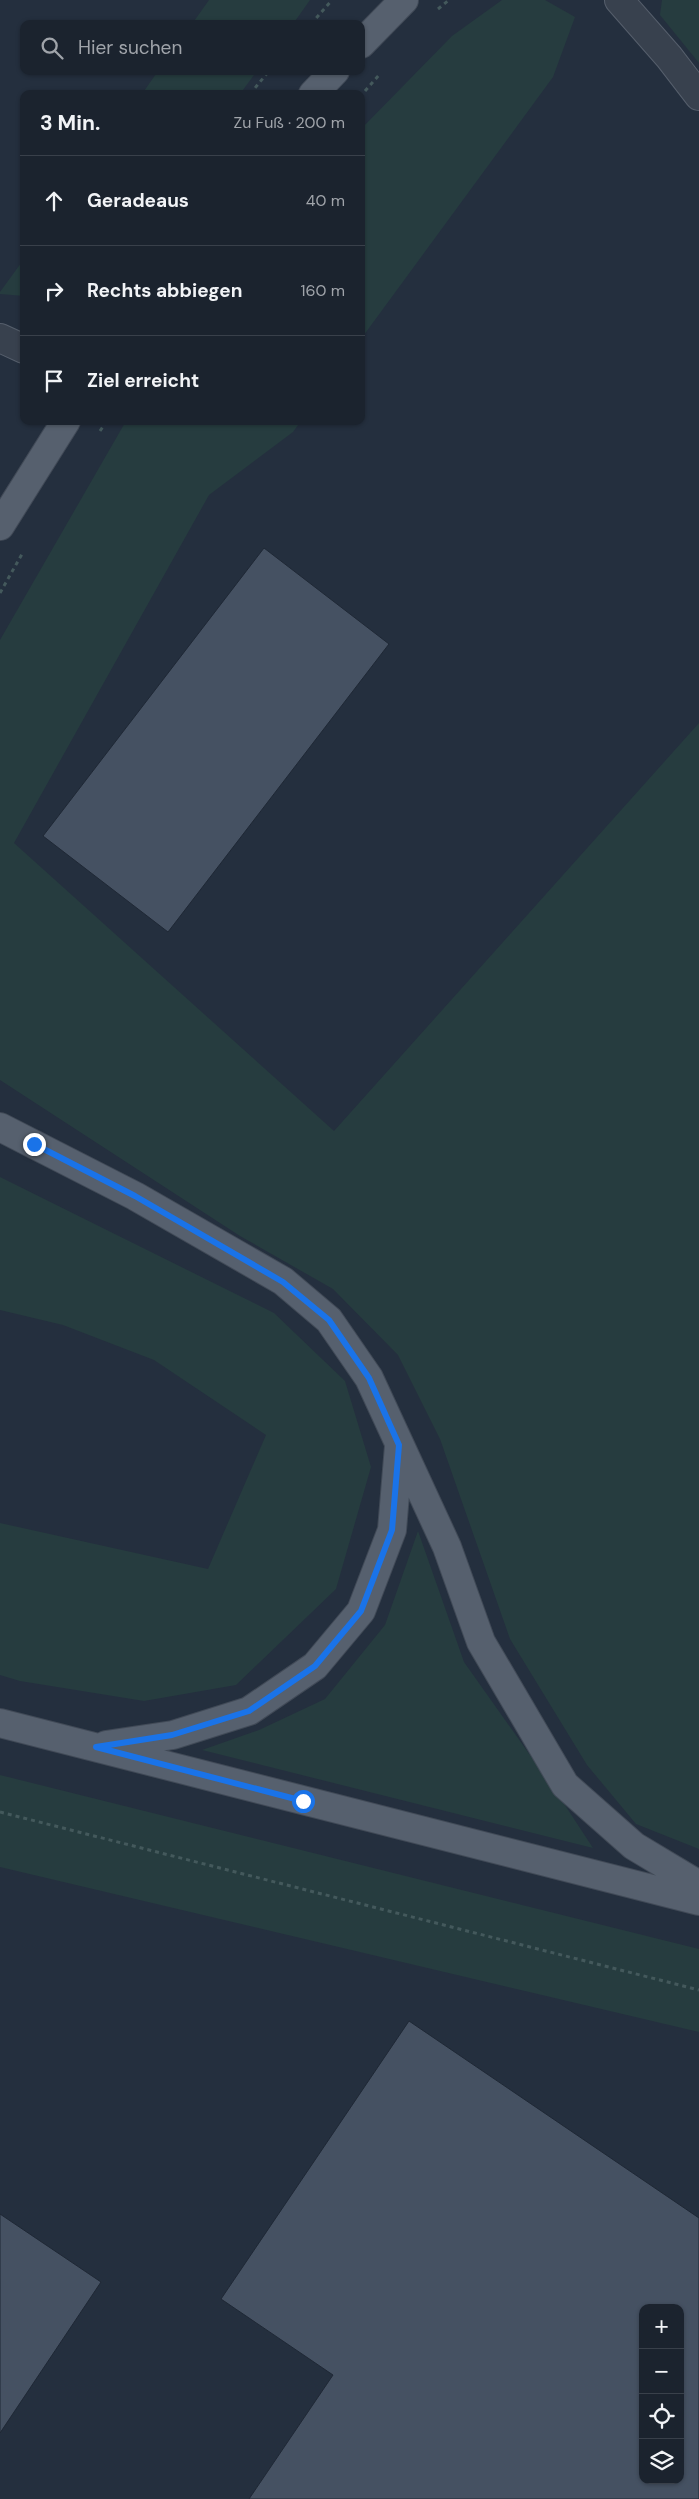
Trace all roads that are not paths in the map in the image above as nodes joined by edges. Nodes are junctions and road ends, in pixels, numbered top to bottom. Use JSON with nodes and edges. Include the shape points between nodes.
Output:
{"nodes":[{"id":1,"x":404,"y":0,"type":"edge"},
{"id":2,"x":619,"y":0,"type":"edge"},
{"id":3,"x":365,"y":40,"type":"edge"},
{"id":4,"x":331,"y":75,"type":"edge"},
{"id":5,"x":317,"y":90,"type":"edge"},
{"id":6,"x":699,"y":96,"type":"edge"},
{"id":7,"x":0,"y":338,"type":"edge"},
{"id":8,"x":20,"y":347,"type":"edge"},
{"id":9,"x":63,"y":425,"type":"edge"},
{"id":10,"x":0,"y":526,"type":"edge"},
{"id":11,"x":0,"y":1127,"type":"edge"},
{"id":12,"x":399,"y":1445,"type":"junction"},
{"id":13,"x":0,"y":1723,"type":"edge"},
{"id":14,"x":96,"y":1747,"type":"junction"},
{"id":15,"x":699,"y":1885,"type":"edge"},
{"id":16,"x":699,"y":1901,"type":"edge"}],
"edges":[{"from":1,"to":3,"type":"main road"},
{"from":2,"to":6,"type":"street","via":[[670,57]]},
{"from":4,"to":5,"type":"main road"},
{"from":7,"to":8,"type":"street"},
{"from":9,"to":10,"type":"main road"},
{"from":11,"to":12,"type":"main road","via":[[135,1196],[283,1282],[329,1320],[369,1378]]},
{"from":12,"to":14,"type":"main road","via":[[392,1530],[361,1611],[315,1666],[249,1711],[172,1735]]},
{"from":12,"to":15,"type":"main road","via":[[447,1547],[481,1642],[565,1785],[634,1846]]},
{"from":13,"to":14,"type":"main road"},
{"from":14,"to":16,"type":"main road"}]}
